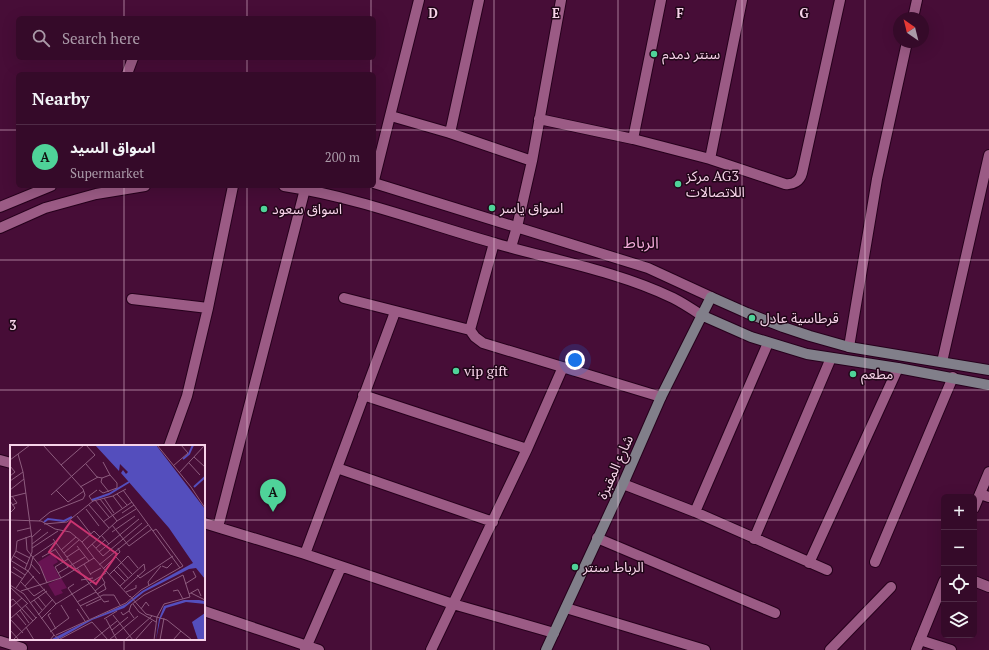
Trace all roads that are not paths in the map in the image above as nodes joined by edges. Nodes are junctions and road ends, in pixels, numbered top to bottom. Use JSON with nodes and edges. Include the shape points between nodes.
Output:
{"nodes":[{"id":1,"x":419,"y":0,"type":"edge"},
{"id":2,"x":479,"y":0,"type":"edge"},
{"id":3,"x":561,"y":0,"type":"edge"},
{"id":4,"x":661,"y":0,"type":"edge"},
{"id":5,"x":742,"y":0,"type":"edge"},
{"id":6,"x":840,"y":0,"type":"edge"},
{"id":7,"x":917,"y":0,"type":"edge"},
{"id":8,"x":914,"y":12,"type":"edge"},
{"id":9,"x":905,"y":48,"type":"edge"},
{"id":10,"x":132,"y":60,"type":"edge"},
{"id":11,"x":128,"y":72,"type":"edge"},
{"id":12,"x":391,"y":116,"type":"junction"},
{"id":13,"x":539,"y":119,"type":"junction"},
{"id":14,"x":450,"y":132,"type":"junction"},
{"id":15,"x":633,"y":139,"type":"junction"},
{"id":16,"x":989,"y":155,"type":"edge"},
{"id":17,"x":710,"y":159,"type":"junction"},
{"id":18,"x":532,"y":161,"type":"junction"},
{"id":19,"x":376,"y":174,"type":"edge"},
{"id":20,"x":376,"y":183,"type":"edge"},
{"id":21,"x":46,"y":188,"type":"edge"},
{"id":22,"x":133,"y":188,"type":"edge"},
{"id":23,"x":233,"y":188,"type":"edge"},
{"id":24,"x":298,"y":188,"type":"edge"},
{"id":25,"x":305,"y":189,"type":"junction"},
{"id":26,"x":0,"y":207,"type":"edge"},
{"id":27,"x":517,"y":227,"type":"junction"},
{"id":28,"x":0,"y":228,"type":"edge"},
{"id":29,"x":494,"y":243,"type":"junction"},
{"id":30,"x":511,"y":248,"type":"junction"},
{"id":31,"x":711,"y":297,"type":"junction"},
{"id":32,"x":344,"y":298,"type":"dead end"},
{"id":33,"x":132,"y":299,"type":"dead end"},
{"id":34,"x":208,"y":308,"type":"junction"},
{"id":35,"x":395,"y":312,"type":"junction"},
{"id":36,"x":702,"y":315,"type":"junction"},
{"id":37,"x":470,"y":330,"type":"junction"},
{"id":38,"x":768,"y":342,"type":"junction"},
{"id":39,"x":849,"y":347,"type":"junction"},
{"id":40,"x":831,"y":358,"type":"junction"},
{"id":41,"x":942,"y":362,"type":"junction"},
{"id":42,"x":563,"y":368,"type":"junction"},
{"id":43,"x":898,"y":368,"type":"junction"},
{"id":44,"x":989,"y":370,"type":"edge"},
{"id":45,"x":952,"y":377,"type":"junction"},
{"id":46,"x":989,"y":385,"type":"edge"},
{"id":47,"x":364,"y":395,"type":"junction"},
{"id":48,"x":661,"y":397,"type":"junction"},
{"id":49,"x":169,"y":445,"type":"edge"},
{"id":50,"x":527,"y":449,"type":"junction"},
{"id":51,"x":0,"y":460,"type":"edge"},
{"id":52,"x":10,"y":463,"type":"edge"},
{"id":53,"x":337,"y":468,"type":"junction"},
{"id":54,"x":989,"y":472,"type":"edge"},
{"id":55,"x":623,"y":484,"type":"junction"},
{"id":56,"x":984,"y":496,"type":"edge"},
{"id":57,"x":977,"y":504,"type":"edge"},
{"id":58,"x":695,"y":512,"type":"junction"},
{"id":59,"x":493,"y":522,"type":"junction"},
{"id":60,"x":205,"y":523,"type":"edge"},
{"id":61,"x":218,"y":527,"type":"junction"},
{"id":62,"x":597,"y":538,"type":"junction"},
{"id":63,"x":754,"y":539,"type":"junction"},
{"id":64,"x":305,"y":554,"type":"junction"},
{"id":65,"x":876,"y":562,"type":"dead end"},
{"id":66,"x":809,"y":564,"type":"junction"},
{"id":67,"x":341,"y":567,"type":"junction"},
{"id":68,"x":827,"y":570,"type":"dead end"},
{"id":69,"x":977,"y":582,"type":"edge"},
{"id":70,"x":891,"y":587,"type":"dead end"},
{"id":71,"x":989,"y":587,"type":"edge"},
{"id":72,"x":941,"y":588,"type":"edge"},
{"id":73,"x":453,"y":604,"type":"junction"},
{"id":74,"x":566,"y":608,"type":"junction"},
{"id":75,"x":205,"y":611,"type":"edge"},
{"id":76,"x":775,"y":613,"type":"dead end"},
{"id":77,"x":554,"y":633,"type":"junction"},
{"id":78,"x":920,"y":640,"type":"junction"},
{"id":79,"x":0,"y":641,"type":"edge"},
{"id":80,"x":23,"y":646,"type":"edge"},
{"id":81,"x":306,"y":648,"type":"edge"},
{"id":82,"x":319,"y":650,"type":"edge"},
{"id":83,"x":431,"y":650,"type":"edge"},
{"id":84,"x":546,"y":650,"type":"edge"},
{"id":85,"x":705,"y":650,"type":"edge"},
{"id":86,"x":830,"y":650,"type":"edge"},
{"id":87,"x":916,"y":650,"type":"edge"},
{"id":88,"x":951,"y":650,"type":"edge"}],
"edges":[{"from":1,"to":12,"type":"street"},
{"from":2,"to":14,"type":"street"},
{"from":3,"to":13,"type":"street"},
{"from":4,"to":15,"type":"street"},
{"from":5,"to":17,"type":"street"},
{"from":6,"to":17,"type":"street","via":[[799,180],[793,184],[785,184]]},
{"from":7,"to":8,"type":"street"},
{"from":9,"to":39,"type":"street","via":[[877,179]]},
{"from":10,"to":11,"type":"street"},
{"from":12,"to":14,"type":"street"},
{"from":12,"to":19,"type":"street"},
{"from":13,"to":15,"type":"street"},
{"from":13,"to":18,"type":"street"},
{"from":14,"to":18,"type":"street"},
{"from":15,"to":17,"type":"street"},
{"from":16,"to":41,"type":"street"},
{"from":18,"to":27,"type":"street"},
{"from":20,"to":27,"type":"street"},
{"from":21,"to":26,"type":"street"},
{"from":22,"to":28,"type":"street","via":[[96,194],[45,208]]},
{"from":23,"to":34,"type":"street"},
{"from":24,"to":25,"type":"street"},
{"from":25,"to":29,"type":"street","via":[[367,204]]},
{"from":25,"to":61,"type":"street"},
{"from":27,"to":30,"type":"street"},
{"from":27,"to":31,"type":"street","via":[[648,268]]},
{"from":29,"to":30,"type":"street"},
{"from":29,"to":37,"type":"street"},
{"from":30,"to":36,"type":"street","via":[[595,270],[636,284],[673,298]]},
{"from":31,"to":36,"type":"main road","name":"شارع المقبرة"},
{"from":31,"to":39,"type":"main road","via":[[783,327]]},
{"from":32,"to":35,"type":"street"},
{"from":33,"to":34,"type":"street"},
{"from":34,"to":49,"type":"street","via":[[187,396]]},
{"from":35,"to":37,"type":"street"},
{"from":35,"to":47,"type":"street"},
{"from":36,"to":38,"type":"main road"},
{"from":36,"to":48,"type":"main road","name":"شارع المقبرة"},
{"from":37,"to":42,"type":"street","via":[[483,343]]},
{"from":38,"to":40,"type":"main road","via":[[807,354]]},
{"from":38,"to":58,"type":"street"},
{"from":39,"to":41,"type":"main road"},
{"from":40,"to":43,"type":"main road"},
{"from":40,"to":63,"type":"street"},
{"from":41,"to":44,"type":"main road"},
{"from":42,"to":48,"type":"street"},
{"from":42,"to":50,"type":"street"},
{"from":43,"to":45,"type":"main road"},
{"from":43,"to":66,"type":"street"},
{"from":45,"to":46,"type":"main road"},
{"from":45,"to":65,"type":"street"},
{"from":47,"to":50,"type":"street"},
{"from":47,"to":53,"type":"street"},
{"from":48,"to":55,"type":"main road","name":"شارع المقبرة"},
{"from":50,"to":59,"type":"street"},
{"from":51,"to":52,"type":"street"},
{"from":53,"to":59,"type":"street"},
{"from":53,"to":64,"type":"street"},
{"from":54,"to":56,"type":"street"},
{"from":55,"to":58,"type":"street"},
{"from":55,"to":62,"type":"main road","name":"شارع المقبرة"},
{"from":56,"to":57,"type":"street"},
{"from":58,"to":63,"type":"street"},
{"from":59,"to":73,"type":"street"},
{"from":60,"to":61,"type":"street"},
{"from":61,"to":64,"type":"street"},
{"from":62,"to":74,"type":"main road","name":"شارع المقبرة"},
{"from":62,"to":76,"type":"street"},
{"from":63,"to":66,"type":"street"},
{"from":64,"to":67,"type":"street"},
{"from":66,"to":68,"type":"street"},
{"from":67,"to":73,"type":"street"},
{"from":67,"to":81,"type":"street"},
{"from":69,"to":71,"type":"street"},
{"from":70,"to":86,"type":"street"},
{"from":72,"to":78,"type":"street"},
{"from":73,"to":77,"type":"street"},
{"from":73,"to":83,"type":"street"},
{"from":74,"to":77,"type":"main road","name":"شارع المقبرة"},
{"from":74,"to":85,"type":"street"},
{"from":75,"to":81,"type":"street"},
{"from":77,"to":84,"type":"main road","name":"شارع المقبرة"},
{"from":78,"to":87,"type":"street"},
{"from":78,"to":88,"type":"street"},
{"from":79,"to":80,"type":"street"},
{"from":81,"to":82,"type":"street"}]}
